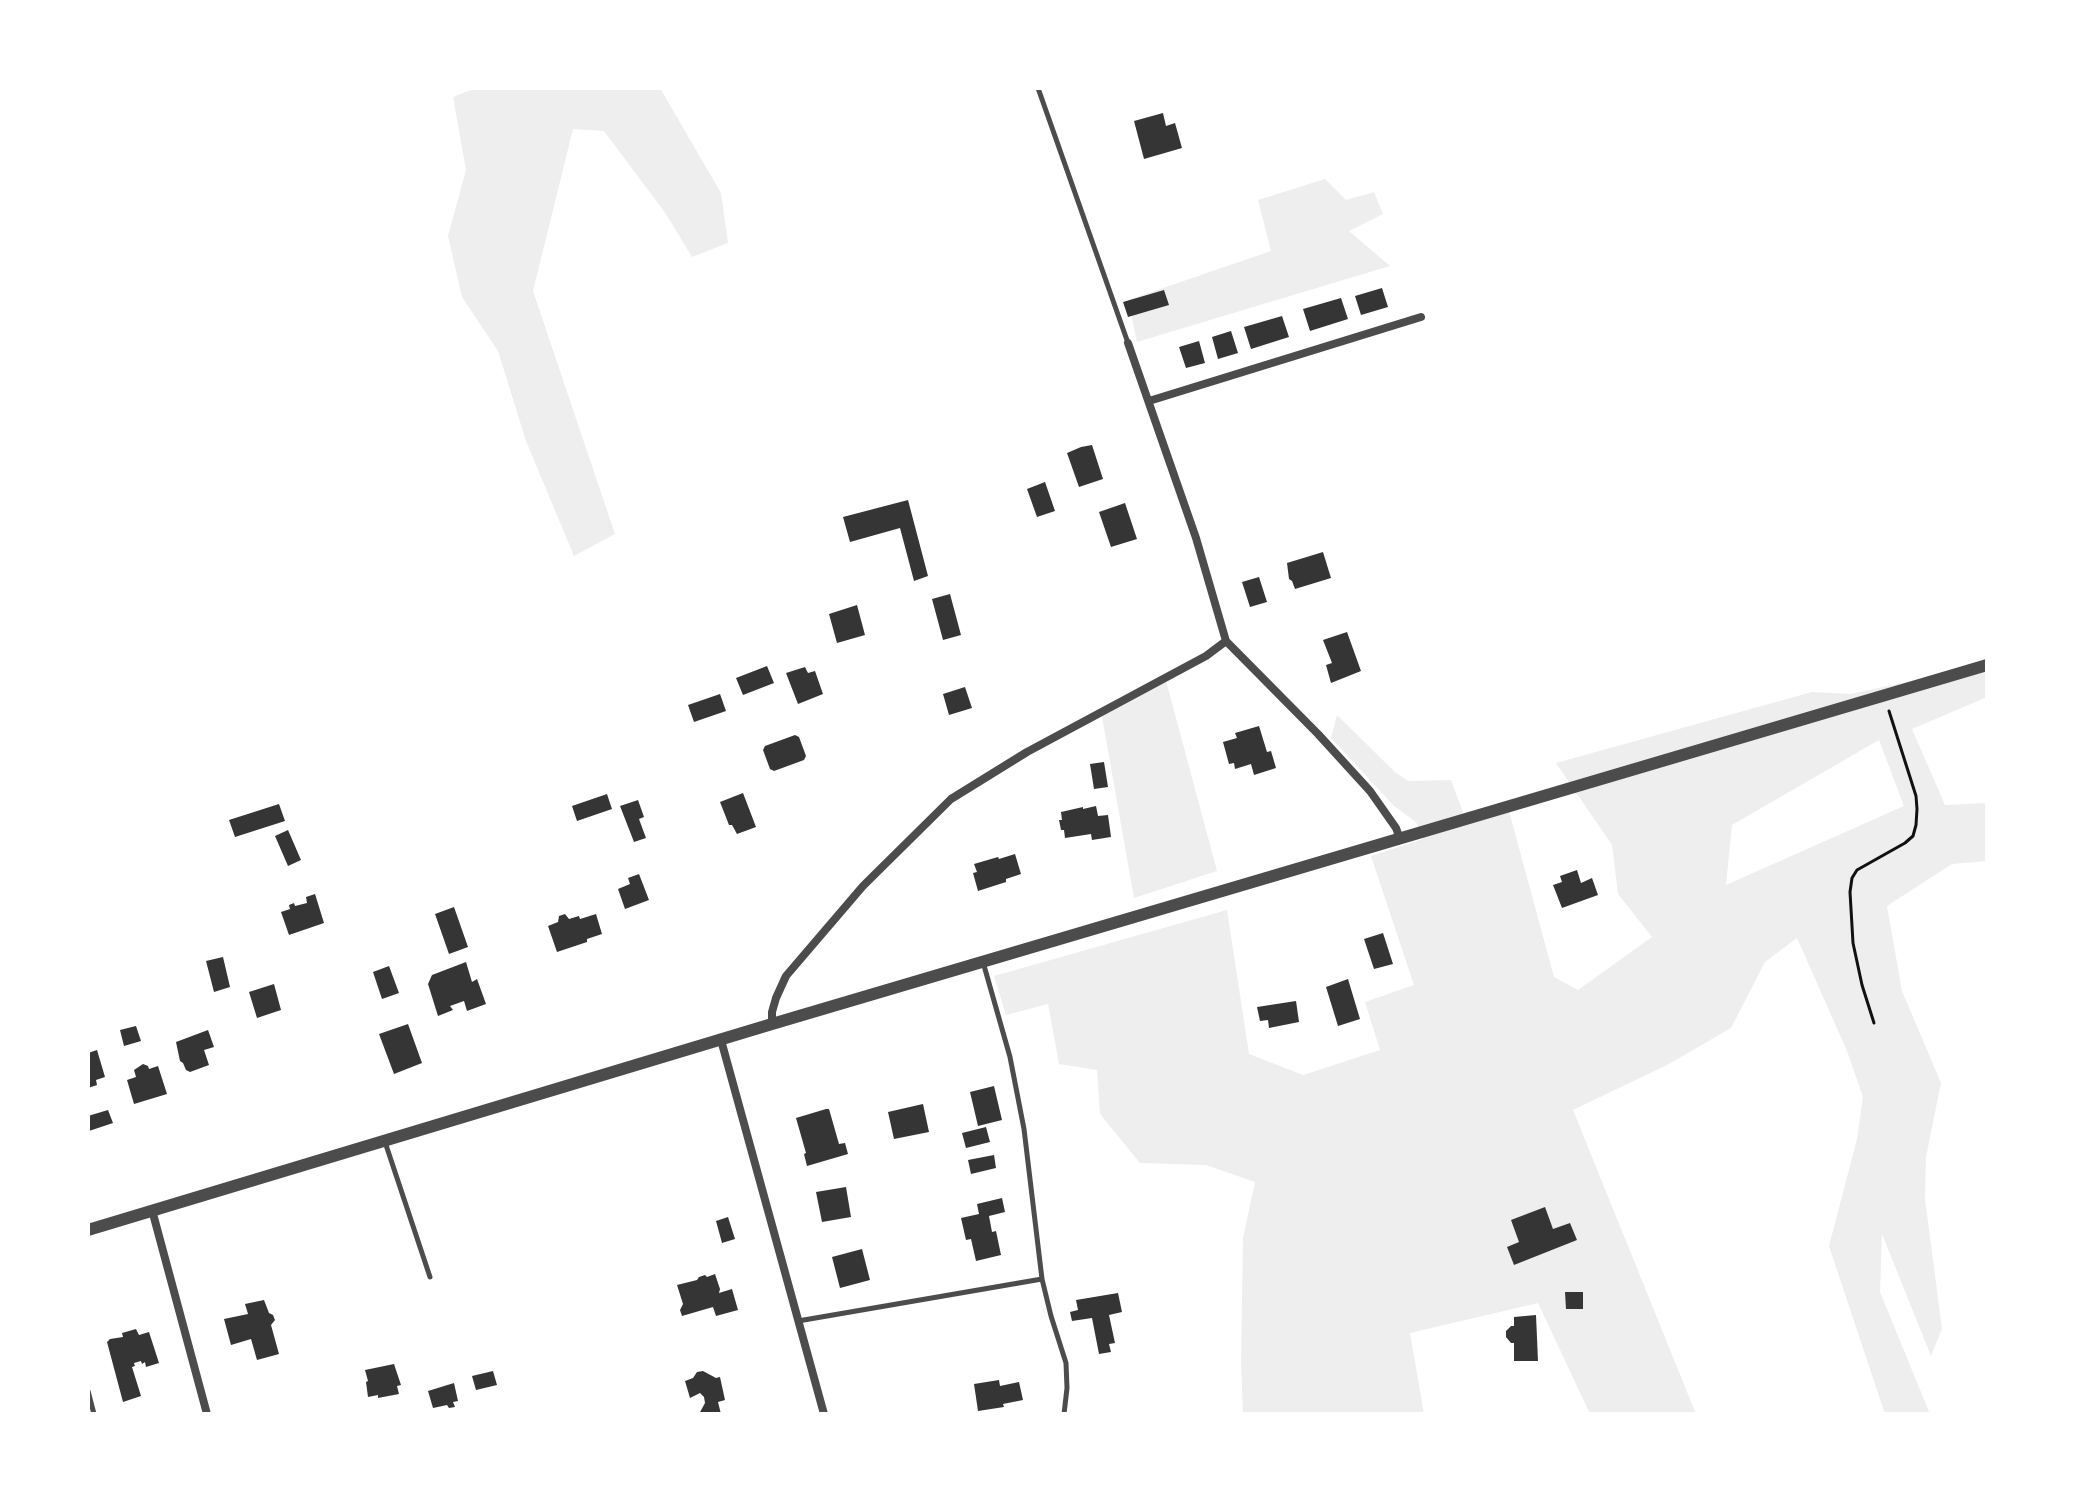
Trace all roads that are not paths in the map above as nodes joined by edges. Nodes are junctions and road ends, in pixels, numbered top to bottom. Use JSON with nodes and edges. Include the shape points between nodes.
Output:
{"nodes":[{"id":1,"x":1038,"y":88,"type":"edge"},
{"id":2,"x":1421,"y":317,"type":"dead end"},
{"id":3,"x":1128,"y":343,"type":"joint"},
{"id":4,"x":1149,"y":401,"type":"junction"},
{"id":5,"x":1226,"y":641,"type":"junction"},
{"id":6,"x":1987,"y":665,"type":"edge"},
{"id":7,"x":1400,"y":839,"type":"junction"},
{"id":8,"x":983,"y":962,"type":"junction"},
{"id":9,"x":772,"y":1024,"type":"junction"},
{"id":10,"x":721,"y":1040,"type":"junction"},
{"id":11,"x":384,"y":1141,"type":"junction"},
{"id":12,"x":152,"y":1210,"type":"junction"},
{"id":13,"x":88,"y":1230,"type":"edge"},
{"id":14,"x":430,"y":1277,"type":"dead end"},
{"id":15,"x":1042,"y":1279,"type":"junction"},
{"id":16,"x":797,"y":1321,"type":"junction"},
{"id":17,"x":88,"y":1391,"type":"edge"},
{"id":18,"x":94,"y":1414,"type":"edge"},
{"id":19,"x":207,"y":1414,"type":"edge"},
{"id":20,"x":824,"y":1414,"type":"edge"},
{"id":21,"x":1064,"y":1414,"type":"edge"}],
"edges":[{"from":1,"to":3,"type":"lane"},
{"from":2,"to":4,"type":"street"},
{"from":3,"to":4,"type":"street"},
{"from":4,"to":5,"type":"street"},
{"from":5,"to":7,"type":"street","via":[[1370,791]]},
{"from":5,"to":9,"type":"street","via":[[951,799],[863,886],[786,976]]},
{"from":6,"to":7,"type":"street"},
{"from":7,"to":8,"type":"street"},
{"from":8,"to":9,"type":"street"},
{"from":8,"to":15,"type":"lane","via":[[1024,1129]]},
{"from":9,"to":10,"type":"street"},
{"from":10,"to":11,"type":"street"},
{"from":10,"to":16,"type":"street"},
{"from":11,"to":12,"type":"street"},
{"from":11,"to":14,"type":"lane"},
{"from":12,"to":13,"type":"street"},
{"from":12,"to":19,"type":"street"},
{"from":15,"to":16,"type":"lane"},
{"from":15,"to":21,"type":"lane","via":[[1066,1363]]},
{"from":16,"to":20,"type":"street"},
{"from":17,"to":18,"type":"lane"}]}
